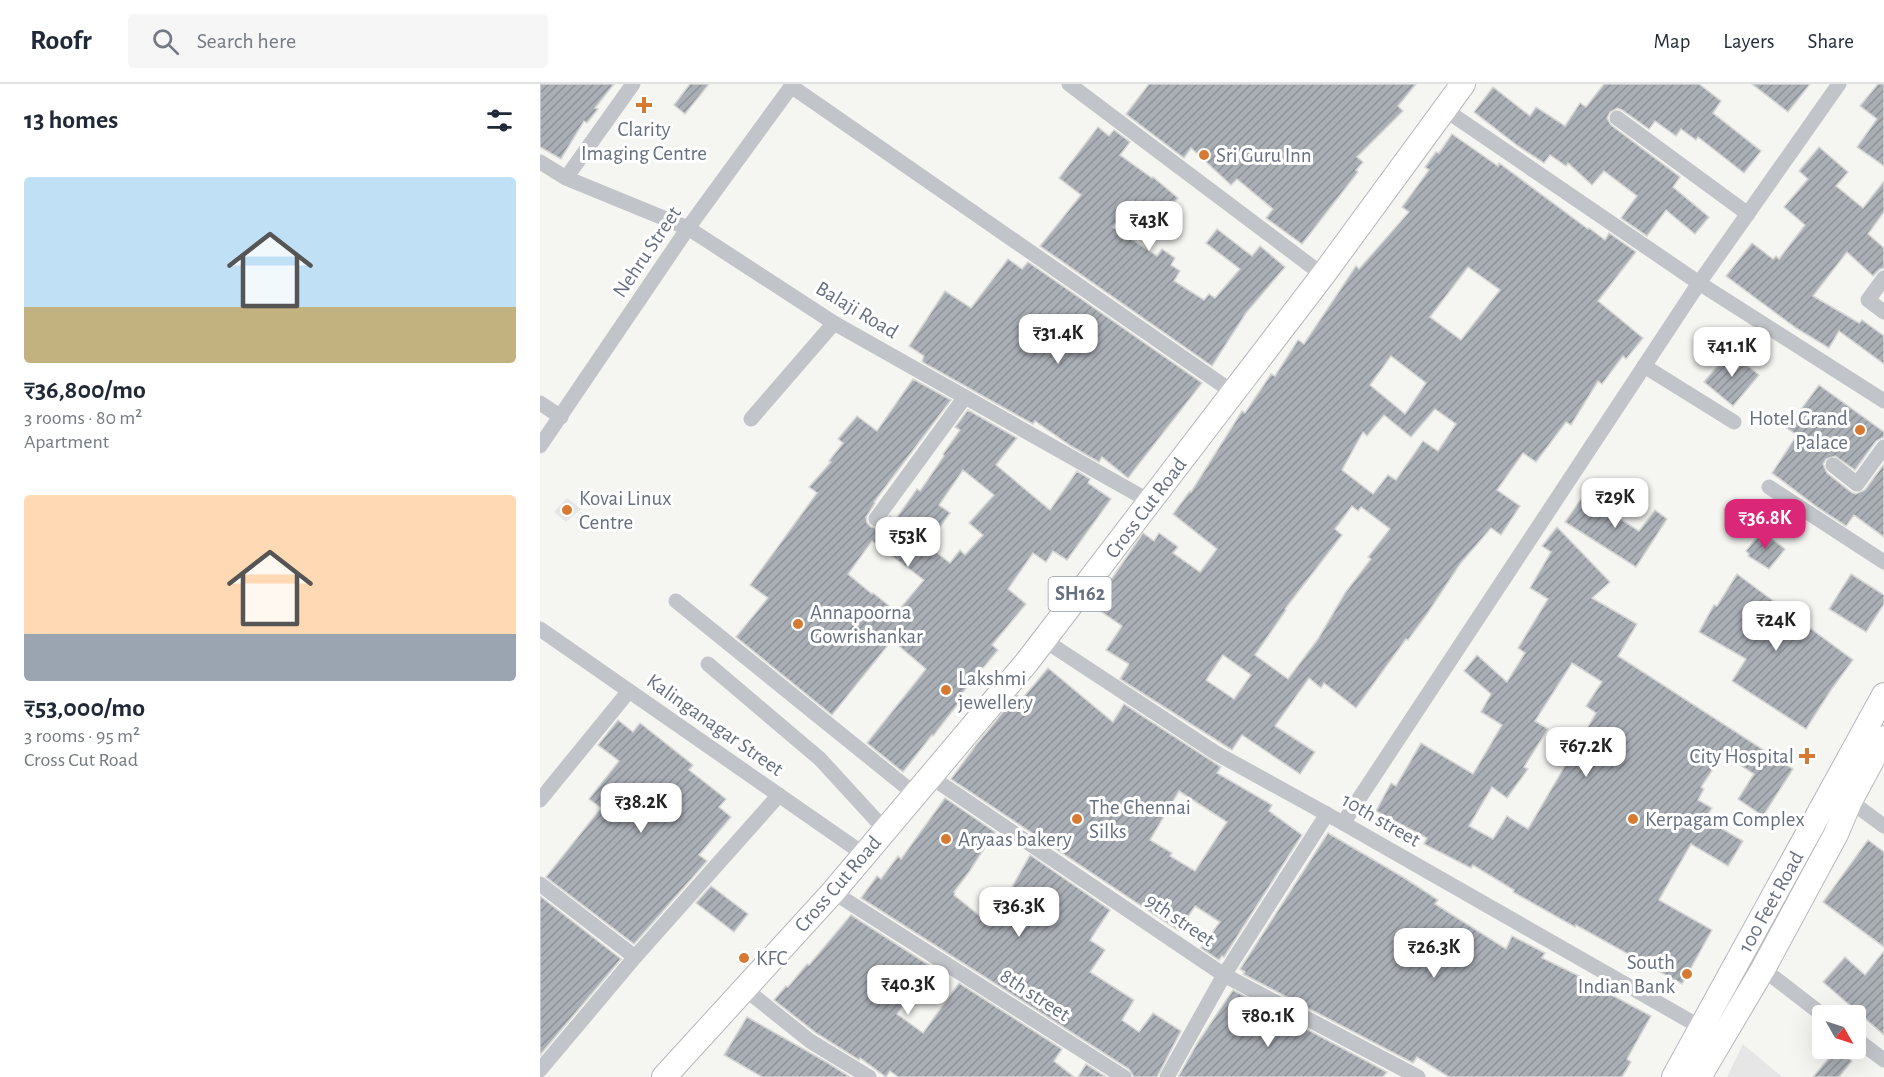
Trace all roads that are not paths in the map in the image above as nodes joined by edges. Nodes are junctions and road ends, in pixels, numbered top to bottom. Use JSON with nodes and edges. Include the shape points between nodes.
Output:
{"nodes":[{"id":1,"x":633,"y":84,"type":"edge"},
{"id":2,"x":1069,"y":84,"type":"edge"},
{"id":3,"x":1463,"y":84,"type":"edge"},
{"id":4,"x":1839,"y":84,"type":"edge"},
{"id":5,"x":792,"y":85,"type":"edge"},
{"id":6,"x":1444,"y":109,"type":"junction"},
{"id":7,"x":1617,"y":118,"type":"dead end"},
{"id":8,"x":540,"y":162,"type":"edge"},
{"id":9,"x":566,"y":178,"type":"junction"},
{"id":10,"x":1748,"y":214,"type":"junction"},
{"id":11,"x":688,"y":228,"type":"junction"},
{"id":12,"x":1323,"y":275,"type":"junction"},
{"id":13,"x":1884,"y":278,"type":"edge"},
{"id":14,"x":1699,"y":283,"type":"junction"},
{"id":15,"x":1884,"y":312,"type":"edge"},
{"id":16,"x":834,"y":323,"type":"junction"},
{"id":17,"x":1644,"y":366,"type":"junction"},
{"id":18,"x":1234,"y":393,"type":"junction"},
{"id":19,"x":965,"y":397,"type":"junction"},
{"id":20,"x":1884,"y":401,"type":"edge"},
{"id":21,"x":540,"y":403,"type":"edge"},
{"id":22,"x":561,"y":417,"type":"junction"},
{"id":23,"x":751,"y":419,"type":"dead end"},
{"id":24,"x":1734,"y":422,"type":"dead end"},
{"id":25,"x":540,"y":446,"type":"edge"},
{"id":26,"x":1884,"y":447,"type":"edge"},
{"id":27,"x":1833,"y":465,"type":"dead end"},
{"id":28,"x":1769,"y":487,"type":"dead end"},
{"id":29,"x":1151,"y":502,"type":"junction"},
{"id":30,"x":876,"y":519,"type":"dead end"},
{"id":31,"x":1884,"y":562,"type":"edge"},
{"id":32,"x":676,"y":601,"type":"dead end"},
{"id":33,"x":540,"y":629,"type":"edge"},
{"id":34,"x":1044,"y":640,"type":"junction"},
{"id":35,"x":708,"y":664,"type":"dead end"},
{"id":36,"x":629,"y":691,"type":"junction"},
{"id":37,"x":1884,"y":695,"type":"edge"},
{"id":38,"x":1884,"y":738,"type":"edge"},
{"id":39,"x":923,"y":786,"type":"junction"},
{"id":40,"x":779,"y":795,"type":"junction"},
{"id":41,"x":540,"y":800,"type":"edge"},
{"id":42,"x":1850,"y":801,"type":"junction"},
{"id":43,"x":1327,"y":814,"type":"junction"},
{"id":44,"x":1343,"y":823,"type":"junction"},
{"id":45,"x":1884,"y":826,"type":"edge"},
{"id":46,"x":886,"y":831,"type":"junction"},
{"id":47,"x":865,"y":855,"type":"junction"},
{"id":48,"x":540,"y":884,"type":"edge"},
{"id":49,"x":833,"y":892,"type":"junction"},
{"id":50,"x":635,"y":957,"type":"junction"},
{"id":51,"x":1763,"y":969,"type":"junction"},
{"id":52,"x":1224,"y":975,"type":"junction"},
{"id":53,"x":745,"y":989,"type":"junction"},
{"id":54,"x":1812,"y":1007,"type":"edge"},
{"id":55,"x":1702,"y":1028,"type":"junction"},
{"id":56,"x":1866,"y":1046,"type":"edge"},
{"id":57,"x":1884,"y":1060,"type":"edge"},
{"id":58,"x":540,"y":1070,"type":"edge"},
{"id":59,"x":664,"y":1077,"type":"edge"},
{"id":60,"x":869,"y":1077,"type":"edge"},
{"id":61,"x":1124,"y":1077,"type":"edge"},
{"id":62,"x":1167,"y":1077,"type":"edge"},
{"id":63,"x":1418,"y":1077,"type":"edge"},
{"id":64,"x":1674,"y":1077,"type":"edge"},
{"id":65,"x":1700,"y":1077,"type":"edge"}],
"edges":[{"from":1,"to":9,"type":"street"},
{"from":2,"to":12,"type":"street"},
{"from":3,"to":6,"type":"main road","name":"Cross Cut Road","number":"SH162"},
{"from":4,"to":10,"type":"street"},
{"from":5,"to":11,"type":"street","name":"Nehru Street"},
{"from":5,"to":18,"type":"street"},
{"from":6,"to":12,"type":"main road","name":"Cross Cut Road","number":"SH162"},
{"from":6,"to":14,"type":"street"},
{"from":7,"to":10,"type":"street"},
{"from":8,"to":9,"type":"street","name":"Balaji Road"},
{"from":9,"to":11,"type":"street","name":"Balaji Road"},
{"from":10,"to":14,"type":"street"},
{"from":11,"to":16,"type":"street","name":"Balaji Road"},
{"from":11,"to":22,"type":"street","name":"Nehru Street"},
{"from":12,"to":18,"type":"main road","name":"Cross Cut Road","number":"SH162"},
{"from":13,"to":15,"type":"street","via":[[1868,300]]},
{"from":14,"to":17,"type":"street"},
{"from":14,"to":20,"type":"street"},
{"from":16,"to":19,"type":"street","name":"Balaji Road"},
{"from":16,"to":23,"type":"street"},
{"from":17,"to":24,"type":"street"},
{"from":17,"to":44,"type":"street"},
{"from":18,"to":29,"type":"main road","name":"Cross Cut Road","number":"SH162"},
{"from":19,"to":29,"type":"street","name":"Balaji Road"},
{"from":19,"to":30,"type":"street"},
{"from":21,"to":22,"type":"street"},
{"from":22,"to":25,"type":"street","name":"Nehru Street"},
{"from":26,"to":27,"type":"street","via":[[1857,484]]},
{"from":28,"to":31,"type":"street"},
{"from":29,"to":34,"type":"main road","name":"Cross Cut Road","number":"SH162"},
{"from":32,"to":39,"type":"street","name":"9th street"},
{"from":33,"to":36,"type":"street","name":"Kalinganagar Street"},
{"from":34,"to":39,"type":"main road","name":"Cross Cut Road","number":"SH162"},
{"from":34,"to":43,"type":"street","name":"10th street","via":[[1216,753]]},
{"from":35,"to":46,"type":"street","via":[[820,759]]},
{"from":36,"to":40,"type":"street","name":"Kalinganagar Street"},
{"from":36,"to":41,"type":"street"},
{"from":37,"to":55,"type":"main road","name":"100 Feet Road"},
{"from":38,"to":42,"type":"main road","name":"100 Feet Road"},
{"from":39,"to":46,"type":"main road","name":"Cross Cut Road","number":"SH162"},
{"from":39,"to":52,"type":"street","name":"9th street"},
{"from":40,"to":47,"type":"street","name":"Kalinganagar Street"},
{"from":40,"to":50,"type":"street"},
{"from":42,"to":45,"type":"street"},
{"from":42,"to":51,"type":"main road","name":"100 Feet Road"},
{"from":43,"to":44,"type":"street","name":"10th street"},
{"from":43,"to":52,"type":"street"},
{"from":44,"to":55,"type":"street","name":"10th street"},
{"from":46,"to":47,"type":"main road","name":"Cross Cut Road","number":"SH162"},
{"from":47,"to":49,"type":"main road","name":"Cross Cut Road","number":"SH162"},
{"from":48,"to":50,"type":"street"},
{"from":49,"to":53,"type":"main road","name":"Cross Cut Road","number":"SH162"},
{"from":49,"to":61,"type":"street","name":"8th street"},
{"from":50,"to":58,"type":"street"},
{"from":51,"to":54,"type":"street"},
{"from":51,"to":65,"type":"main road","name":"100 Feet Road"},
{"from":52,"to":62,"type":"street"},
{"from":52,"to":63,"type":"street","name":"9th street"},
{"from":53,"to":59,"type":"main road","name":"Cross Cut Road","number":"SH162"},
{"from":53,"to":60,"type":"street","via":[[810,1041]]},
{"from":55,"to":64,"type":"main road","name":"100 Feet Road"},
{"from":56,"to":57,"type":"street"}]}
